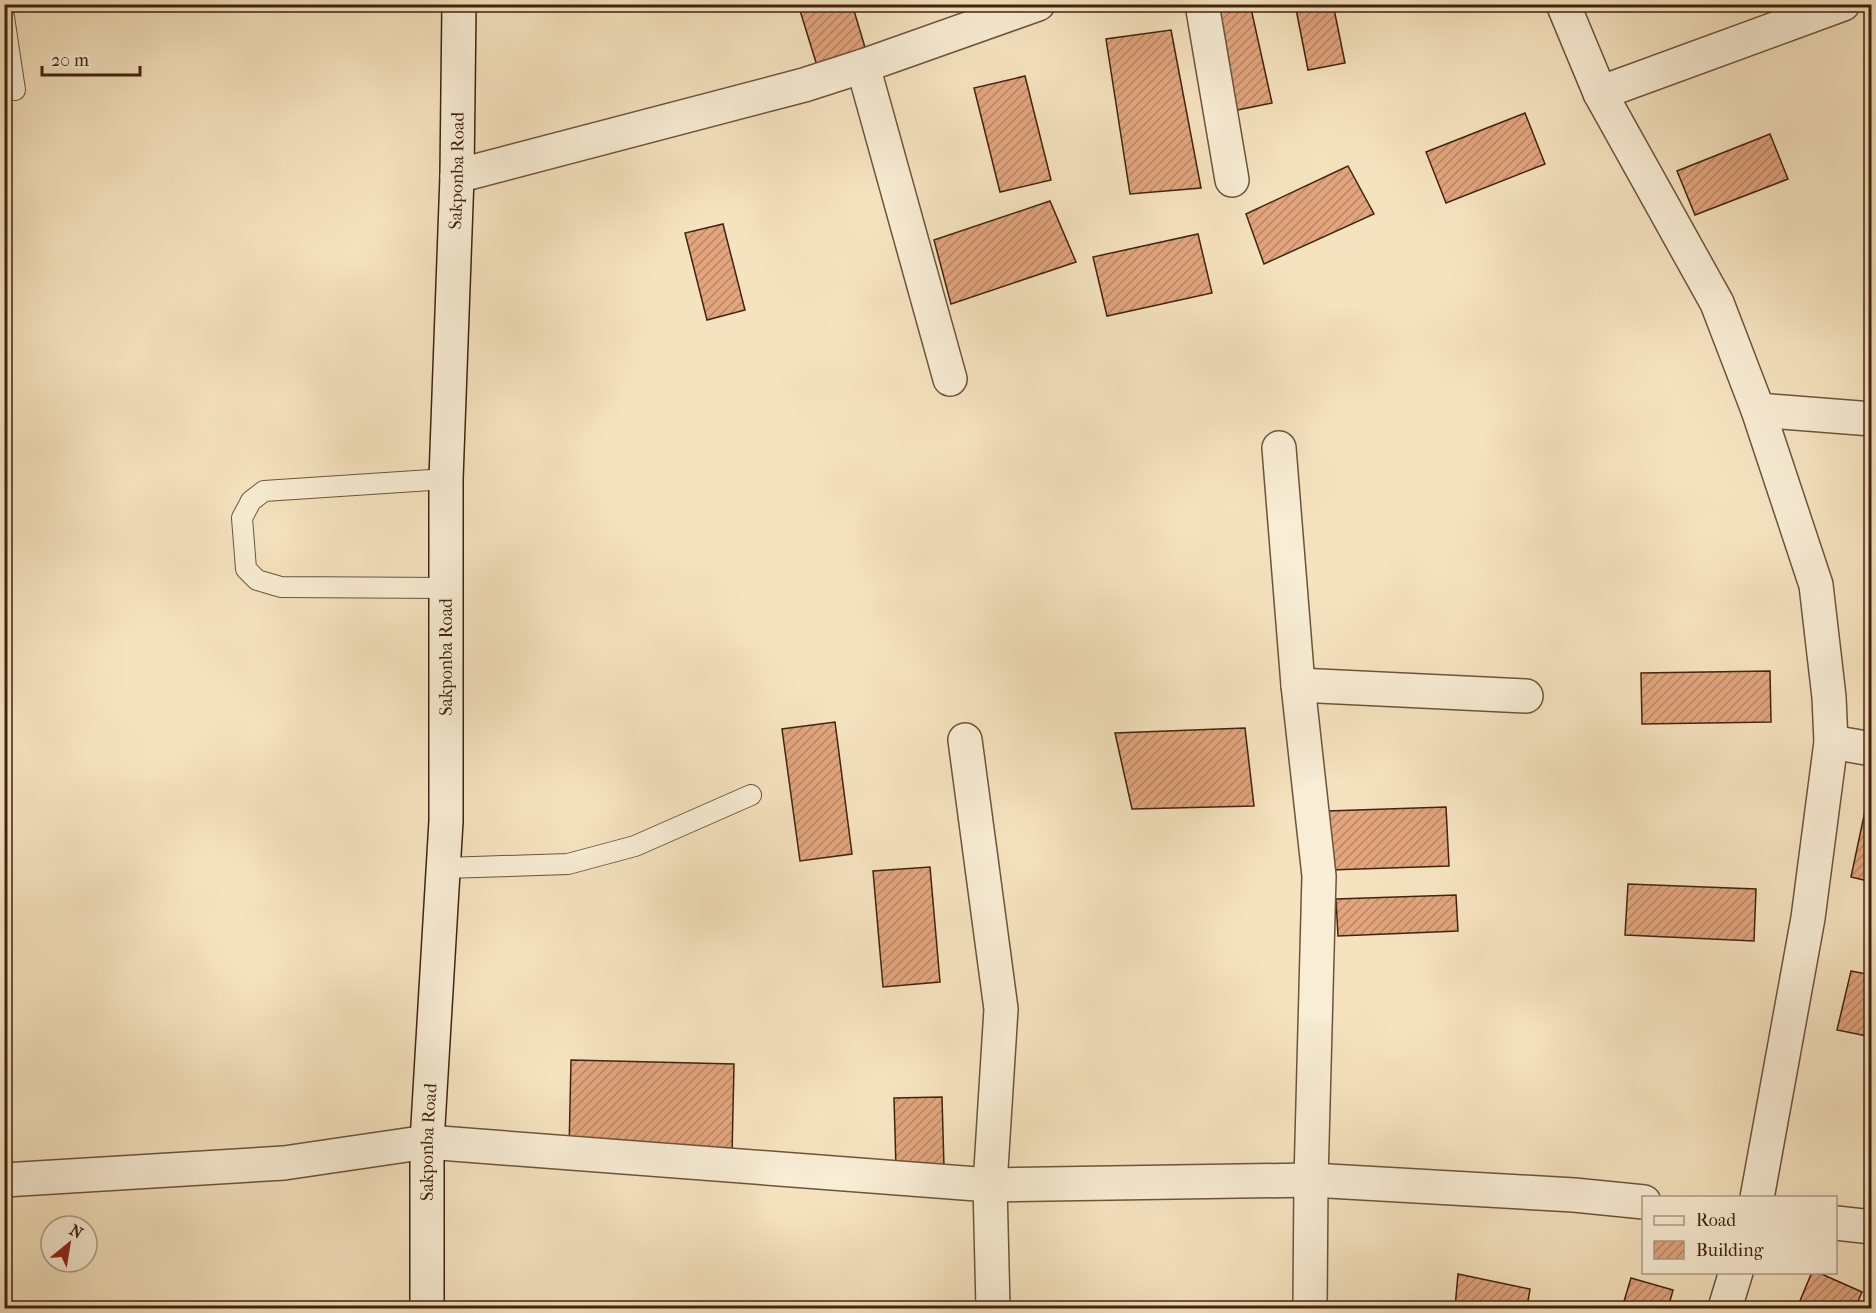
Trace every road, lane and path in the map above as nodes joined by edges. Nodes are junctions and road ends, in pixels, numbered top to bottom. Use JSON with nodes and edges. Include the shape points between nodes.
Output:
{"nodes":[{"id":1,"x":459,"y":4,"type":"edge"},
{"id":2,"x":1038,"y":4,"type":"edge"},
{"id":3,"x":1202,"y":4,"type":"edge"},
{"id":4,"x":1563,"y":4,"type":"edge"},
{"id":5,"x":1843,"y":4,"type":"edge"},
{"id":6,"x":4,"y":16,"type":"edge"},
{"id":7,"x":863,"y":66,"type":"junction"},
{"id":8,"x":15,"y":90,"type":"dead end"},
{"id":9,"x":1599,"y":93,"type":"junction"},
{"id":10,"x":457,"y":176,"type":"junction"},
{"id":11,"x":1232,"y":180,"type":"dead end"},
{"id":12,"x":950,"y":380,"type":"dead end"},
{"id":13,"x":1758,"y":410,"type":"junction"},
{"id":14,"x":1872,"y":419,"type":"edge"},
{"id":15,"x":1279,"y":448,"type":"dead end"},
{"id":16,"x":446,"y":479,"type":"junction"},
{"id":17,"x":446,"y":588,"type":"junction"},
{"id":18,"x":1298,"y":685,"type":"junction"},
{"id":19,"x":1526,"y":696,"type":"dead end"},
{"id":20,"x":965,"y":740,"type":"dead end"},
{"id":21,"x":1831,"y":742,"type":"junction"},
{"id":22,"x":1872,"y":749,"type":"edge"},
{"id":23,"x":751,"y":795,"type":"dead end"},
{"id":24,"x":444,"y":868,"type":"junction"},
{"id":25,"x":426,"y":1142,"type":"junction"},
{"id":26,"x":4,"y":1180,"type":"edge"},
{"id":27,"x":1311,"y":1180,"type":"junction"},
{"id":28,"x":990,"y":1185,"type":"junction"},
{"id":29,"x":1757,"y":1196,"type":"edge"},
{"id":30,"x":1642,"y":1202,"type":"edge"},
{"id":31,"x":1837,"y":1223,"type":"edge"},
{"id":32,"x":1872,"y":1227,"type":"edge"},
{"id":33,"x":1735,"y":1274,"type":"edge"},
{"id":34,"x":427,"y":1308,"type":"edge"},
{"id":35,"x":993,"y":1308,"type":"edge"},
{"id":36,"x":1311,"y":1308,"type":"edge"},
{"id":37,"x":1725,"y":1308,"type":"edge"}],
"edges":[{"from":1,"to":10,"type":"street","name":"Sakponba Road"},
{"from":2,"to":7,"type":"street"},
{"from":3,"to":11,"type":"street"},
{"from":4,"to":9,"type":"street"},
{"from":5,"to":9,"type":"street"},
{"from":6,"to":8,"type":"lane"},
{"from":7,"to":10,"type":"street"},
{"from":7,"to":12,"type":"street"},
{"from":9,"to":13,"type":"street","via":[[1717,303]]},
{"from":10,"to":16,"type":"street","name":"Sakponba Road"},
{"from":13,"to":14,"type":"street"},
{"from":13,"to":21,"type":"street","via":[[1816,585],[1830,697]]},
{"from":15,"to":18,"type":"street"},
{"from":16,"to":17,"type":"street","name":"Sakponba Road"},
{"from":16,"to":17,"type":"lane","via":[[264,491],[251,501],[242,518],[246,568],[257,580],[281,587]]},
{"from":17,"to":24,"type":"street","name":"Sakponba Road"},
{"from":18,"to":19,"type":"street"},
{"from":18,"to":27,"type":"street","via":[[1319,876]]},
{"from":20,"to":28,"type":"street","via":[[1001,1009]]},
{"from":21,"to":22,"type":"street"},
{"from":21,"to":29,"type":"street","via":[[1808,918]]},
{"from":23,"to":24,"type":"lane","via":[[635,846],[568,864]]},
{"from":24,"to":25,"type":"street","name":"Sakponba Road"},
{"from":25,"to":26,"type":"street","via":[[284,1163]]},
{"from":25,"to":28,"type":"street"},
{"from":25,"to":34,"type":"street","name":"Sakponba Road"},
{"from":27,"to":28,"type":"street"},
{"from":27,"to":30,"type":"street"},
{"from":27,"to":36,"type":"street"},
{"from":28,"to":35,"type":"street"},
{"from":31,"to":32,"type":"street"},
{"from":33,"to":37,"type":"street"}]}
